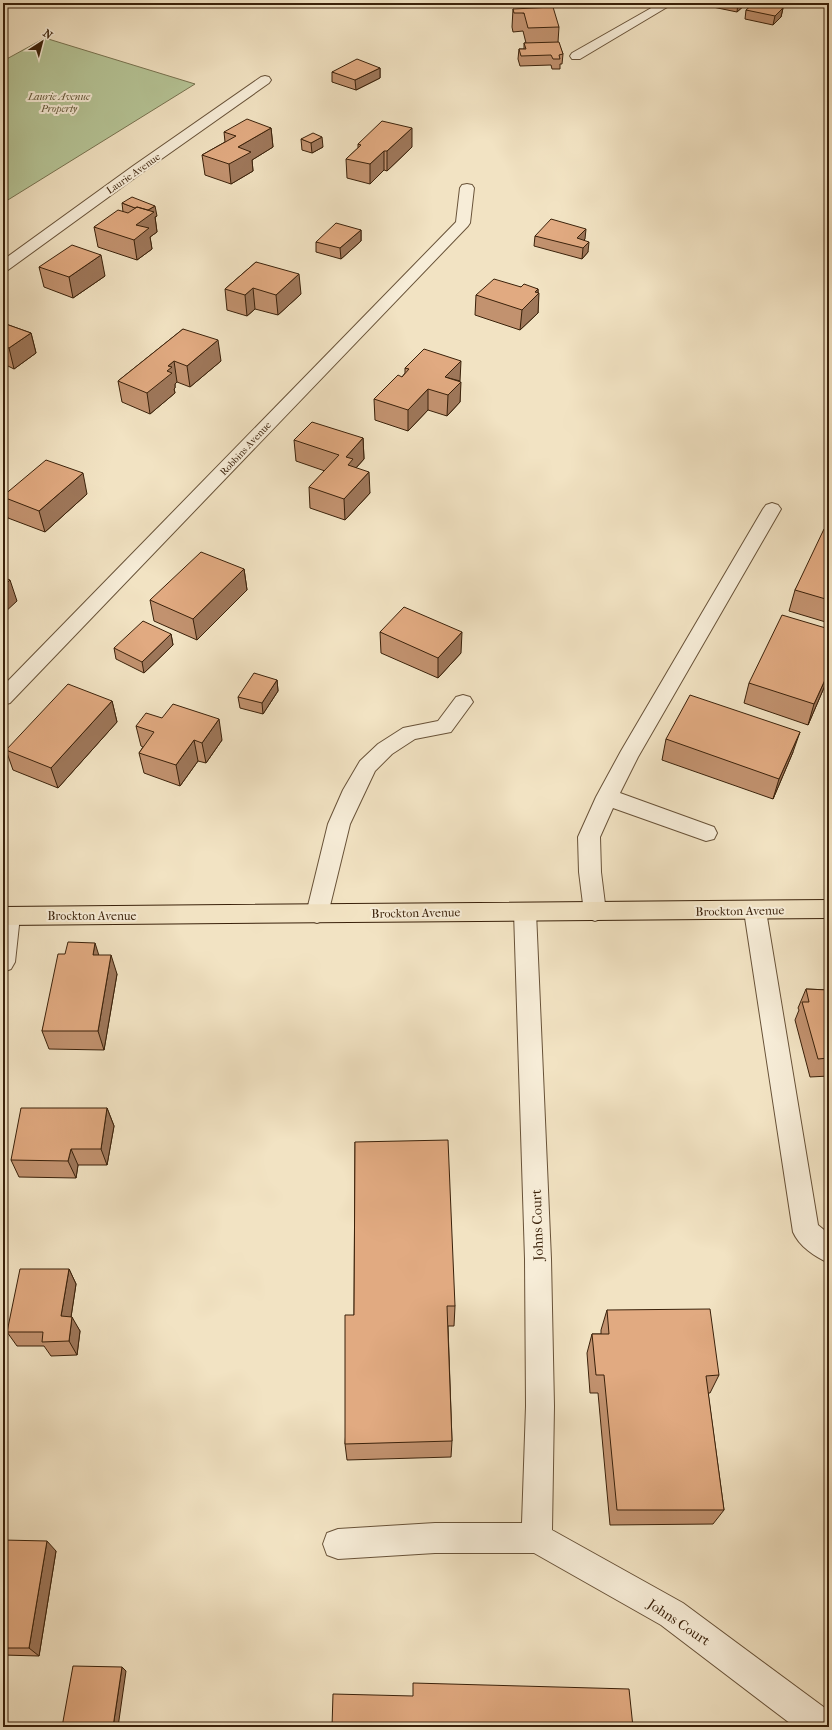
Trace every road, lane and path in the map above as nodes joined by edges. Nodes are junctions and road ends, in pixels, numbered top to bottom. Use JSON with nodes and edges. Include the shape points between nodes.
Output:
{"nodes":[{"id":1,"x":668,"y":3,"type":"edge"},
{"id":2,"x":576,"y":56,"type":"dead end"},
{"id":3,"x":265,"y":80,"type":"dead end"},
{"id":4,"x":467,"y":188,"type":"dead end"},
{"id":5,"x":3,"y":267,"type":"edge"},
{"id":6,"x":772,"y":509,"type":"dead end"},
{"id":7,"x":3,"y":698,"type":"edge"},
{"id":8,"x":463,"y":702,"type":"dead end"},
{"id":9,"x":607,"y":797,"type":"junction"},
{"id":10,"x":706,"y":833,"type":"dead end"},
{"id":11,"x":829,"y":910,"type":"edge"},
{"id":12,"x":755,"y":911,"type":"junction"},
{"id":13,"x":525,"y":912,"type":"junction"},
{"id":14,"x":595,"y":912,"type":"junction"},
{"id":15,"x":317,"y":914,"type":"junction"},
{"id":16,"x":6,"y":916,"type":"edge"},
{"id":17,"x":3,"y":962,"type":"edge"},
{"id":18,"x":829,"y":1250,"type":"edge"},
{"id":19,"x":537,"y":1538,"type":"junction"},
{"id":20,"x":338,"y":1544,"type":"dead end"},
{"id":21,"x":813,"y":1720,"type":"dead end"}],
"edges":[{"from":1,"to":2,"type":"street"},
{"from":3,"to":5,"type":"street","name":"Laurie Avenue"},
{"from":4,"to":7,"type":"street","name":"Robbins Avenue","via":[[463,223]]},
{"from":6,"to":9,"type":"street","via":[[632,749]]},
{"from":8,"to":15,"type":"street","via":[[444,727],[410,733],[385,749],[367,766],[339,824]]},
{"from":9,"to":10,"type":"street"},
{"from":9,"to":14,"type":"street","via":[[589,837]]},
{"from":11,"to":12,"type":"main road","name":"Brockton Avenue"},
{"from":12,"to":14,"type":"main road","name":"Brockton Avenue"},
{"from":12,"to":18,"type":"street","via":[[806,1232]]},
{"from":13,"to":14,"type":"main road","name":"Brockton Avenue"},
{"from":13,"to":15,"type":"main road","name":"Brockton Avenue"},
{"from":13,"to":19,"type":"street","name":"Johns Court","via":[[538,1259],[540,1406]]},
{"from":15,"to":16,"type":"main road","name":"Brockton Avenue"},
{"from":16,"to":17,"type":"street"},
{"from":19,"to":20,"type":"street","name":"Johns Court","via":[[434,1538]]},
{"from":19,"to":21,"type":"street","name":"Johns Court","via":[[672,1614]]}]}
